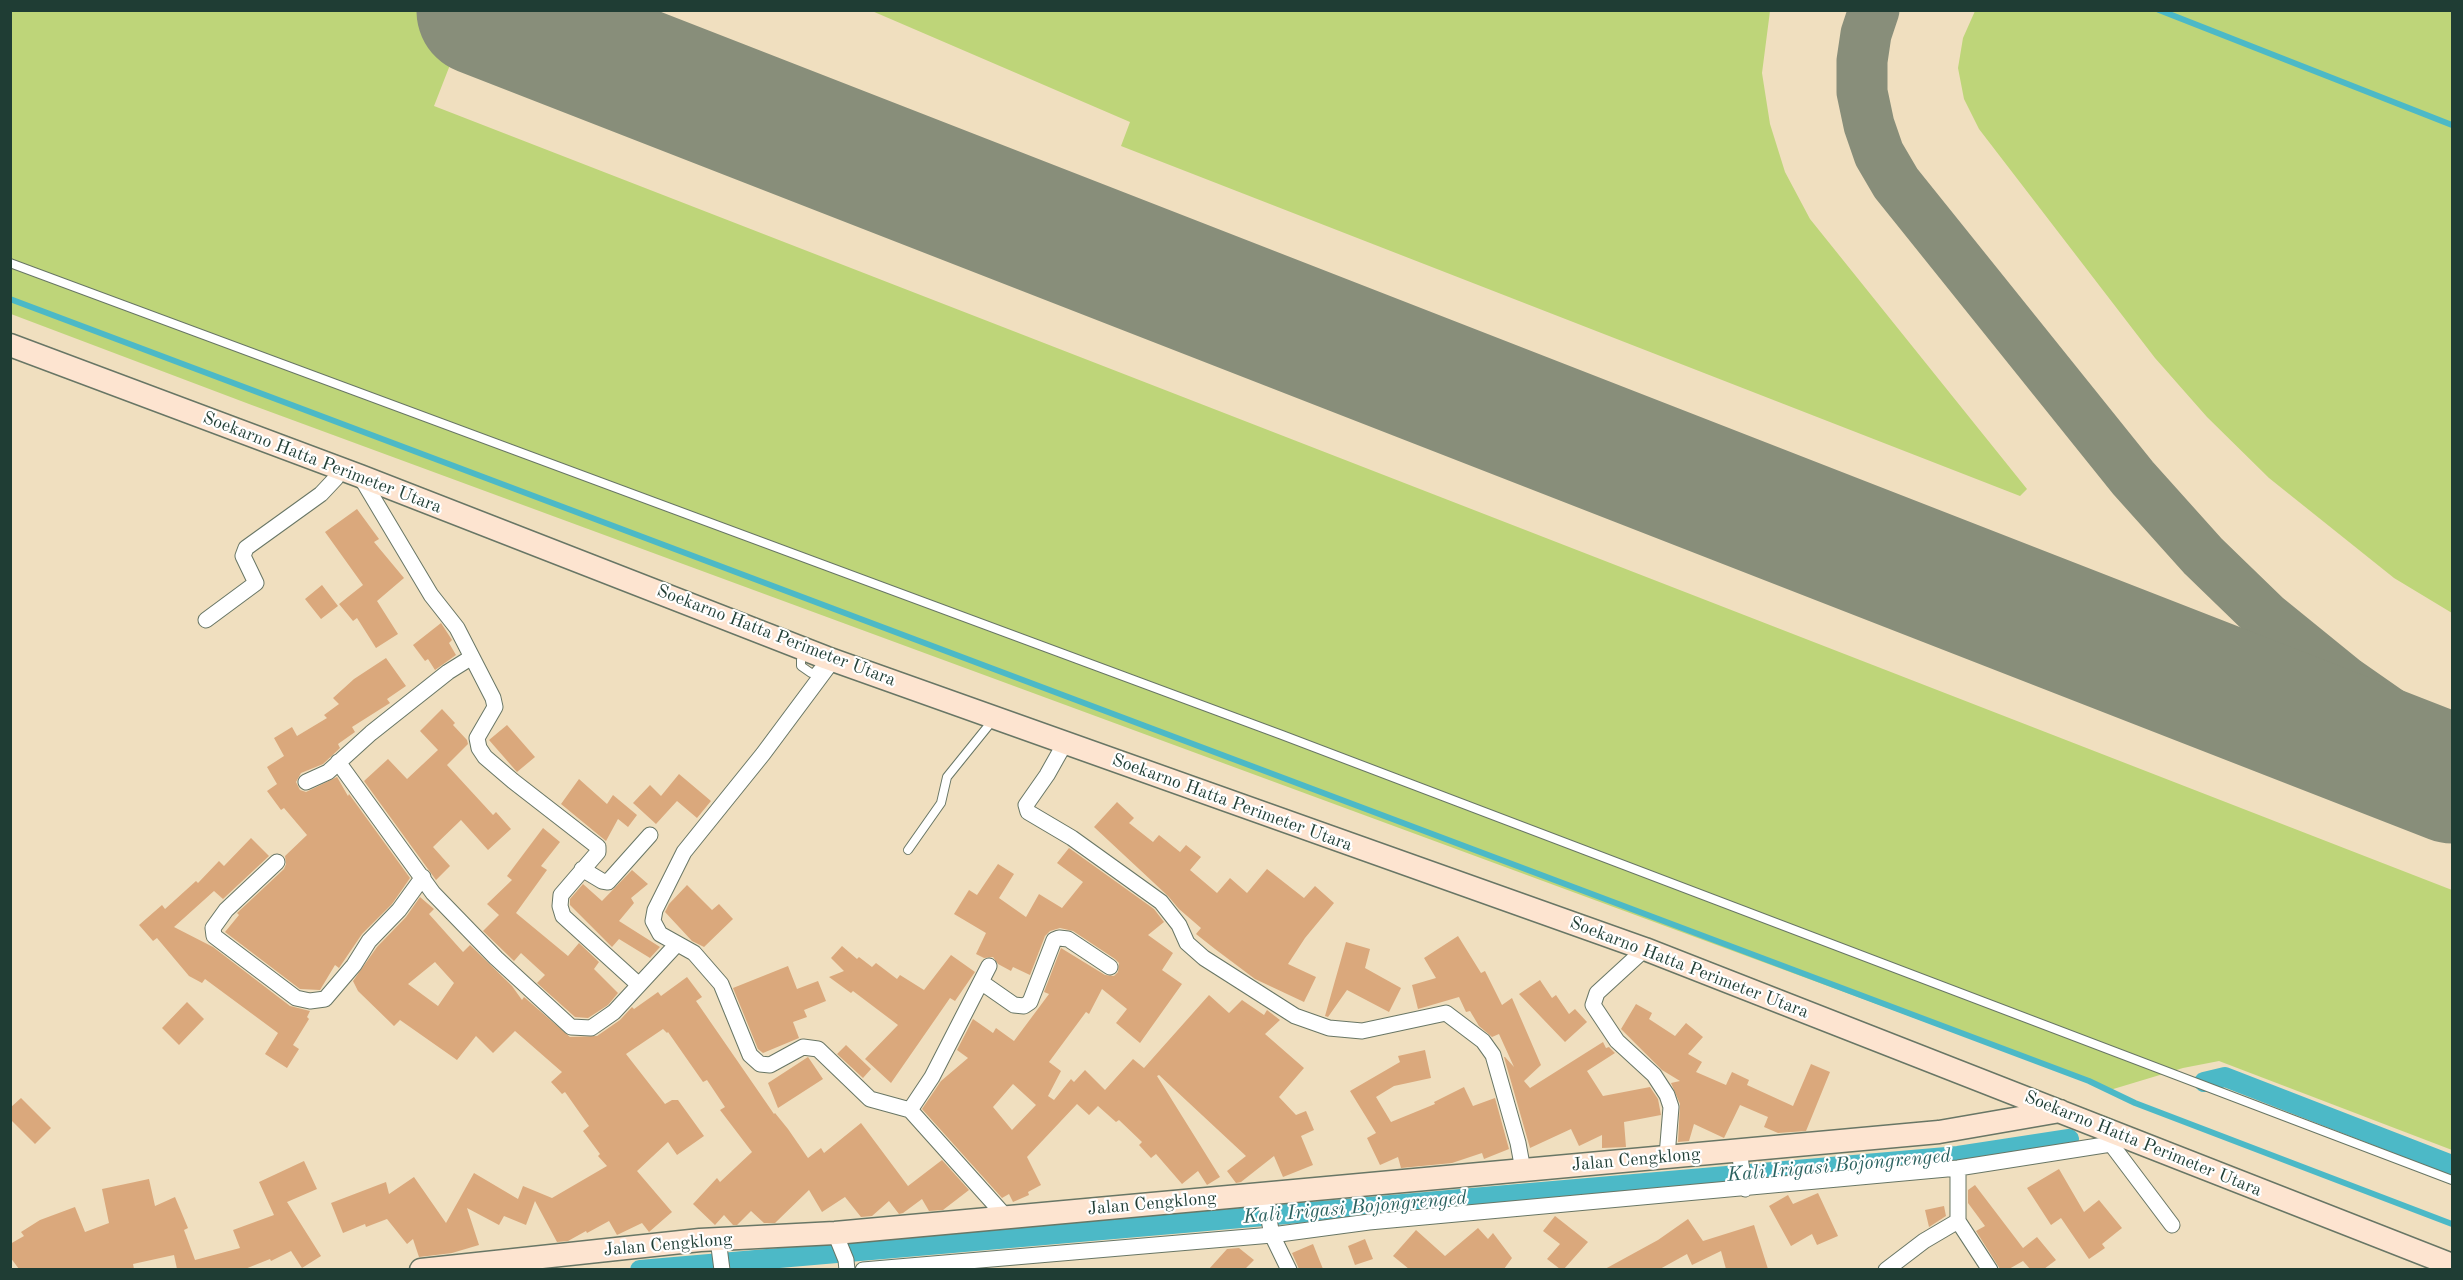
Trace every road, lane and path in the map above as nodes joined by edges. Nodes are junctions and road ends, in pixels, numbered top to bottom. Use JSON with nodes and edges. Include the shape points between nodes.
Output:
{"nodes":[{"id":1,"x":10,"y":263,"type":"edge"},
{"id":2,"x":10,"y":345,"type":"edge"},
{"id":3,"x":349,"y":472,"type":"junction"},
{"id":4,"x":206,"y":620,"type":"dead end"},
{"id":5,"x":472,"y":657,"type":"junction"},
{"id":6,"x":822,"y":662,"type":"junction"},
{"id":7,"x":996,"y":716,"type":"junction"},
{"id":8,"x":1065,"y":743,"type":"junction"},
{"id":9,"x":338,"y":762,"type":"junction"},
{"id":10,"x":306,"y":782,"type":"dead end"},
{"id":11,"x":650,"y":835,"type":"dead end"},
{"id":12,"x":908,"y":850,"type":"dead end"},
{"id":13,"x":277,"y":862,"type":"dead end"},
{"id":14,"x":582,"y":869,"type":"junction"},
{"id":15,"x":423,"y":877,"type":"junction"},
{"id":16,"x":677,"y":944,"type":"junction"},
{"id":17,"x":1645,"y":949,"type":"junction"},
{"id":18,"x":989,"y":966,"type":"dead end"},
{"id":19,"x":1110,"y":967,"type":"dead end"},
{"id":20,"x":981,"y":982,"type":"junction"},
{"id":21,"x":639,"y":985,"type":"junction"},
{"id":22,"x":910,"y":1110,"type":"junction"},
{"id":23,"x":2061,"y":1111,"type":"junction"},
{"id":24,"x":2112,"y":1139,"type":"junction"},
{"id":25,"x":1739,"y":1155,"type":"junction"},
{"id":26,"x":1667,"y":1156,"type":"junction"},
{"id":27,"x":1958,"y":1168,"type":"junction"},
{"id":28,"x":1523,"y":1170,"type":"junction"},
{"id":29,"x":2452,"y":1180,"type":"edge"},
{"id":30,"x":1744,"y":1185,"type":"junction"},
{"id":31,"x":1265,"y":1198,"type":"junction"},
{"id":32,"x":1006,"y":1218,"type":"junction"},
{"id":33,"x":1958,"y":1221,"type":"junction"},
{"id":34,"x":2172,"y":1225,"type":"dead end"},
{"id":35,"x":1271,"y":1231,"type":"junction"},
{"id":36,"x":836,"y":1235,"type":"junction"},
{"id":37,"x":719,"y":1243,"type":"junction"},
{"id":38,"x":1006,"y":1263,"type":"edge"},
{"id":39,"x":847,"y":1265,"type":"edge"},
{"id":40,"x":497,"y":1266,"type":"edge"},
{"id":41,"x":2452,"y":1266,"type":"edge"},
{"id":42,"x":1283,"y":1267,"type":"edge"},
{"id":43,"x":421,"y":1269,"type":"edge"},
{"id":44,"x":722,"y":1269,"type":"edge"},
{"id":45,"x":863,"y":1269,"type":"edge"},
{"id":46,"x":1886,"y":1269,"type":"edge"},
{"id":47,"x":1990,"y":1269,"type":"edge"}],
"edges":[{"from":1,"to":29,"type":"lane","via":[[1282,735]]},
{"from":2,"to":3,"type":"main road","name":"Soekarno Hatta Perimeter Utara"},
{"from":3,"to":4,"type":"street","via":[[246,548],[243,556],[256,583]]},
{"from":3,"to":5,"type":"street","via":[[457,628]]},
{"from":3,"to":6,"type":"main road","name":"Soekarno Hatta Perimeter Utara"},
{"from":5,"to":9,"type":"street","via":[[447,672]]},
{"from":5,"to":14,"type":"street","via":[[495,707],[477,738],[479,748],[513,781],[595,842],[598,852]]},
{"from":6,"to":7,"type":"main road","name":"Soekarno Hatta Perimeter Utara"},
{"from":6,"to":16,"type":"street","via":[[764,754],[684,852],[653,921],[660,934]]},
{"from":7,"to":8,"type":"main road","name":"Soekarno Hatta Perimeter Utara"},
{"from":7,"to":12,"type":"lane","via":[[947,777],[941,803]]},
{"from":8,"to":17,"type":"main road","name":"Soekarno Hatta Perimeter Utara"},
{"from":8,"to":28,"type":"street","via":[[1026,804],[1028,812],[1072,838],[1161,903],[1187,942],[1204,958],[1295,1016],[1329,1028],[1362,1031],[1446,1013],[1483,1041],[1493,1055]]},
{"from":9,"to":10,"type":"street","via":[[328,772]]},
{"from":9,"to":15,"type":"street"},
{"from":11,"to":14,"type":"street","via":[[608,882]]},
{"from":13,"to":15,"type":"street","via":[[226,910],[213,928],[214,936],[296,998],[310,1001],[325,999]]},
{"from":14,"to":21,"type":"street","via":[[561,895],[563,916]]},
{"from":15,"to":21,"type":"street","via":[[496,958],[571,1028],[591,1028],[614,1012]]},
{"from":16,"to":21,"type":"street"},
{"from":16,"to":22,"type":"street","via":[[694,953],[721,984],[750,1055],[760,1064],[770,1065],[803,1047],[818,1049],[870,1099]]},
{"from":17,"to":23,"type":"main road","name":"Soekarno Hatta Perimeter Utara"},
{"from":17,"to":26,"type":"street","via":[[1597,993],[1593,1005],[1617,1041],[1654,1075],[1667,1095],[1671,1107]]},
{"from":18,"to":20,"type":"street"},
{"from":19,"to":20,"type":"street","via":[[1068,939],[1059,938],[1054,940],[1030,1002],[1024,1006],[1014,1005]]},
{"from":20,"to":22,"type":"street","via":[[932,1077]]},
{"from":22,"to":32,"type":"street"},
{"from":23,"to":24,"type":"main road","name":"Soekarno Hatta Perimeter Utara"},
{"from":23,"to":25,"type":"main road","name":"Jalan Cengklong","via":[[1939,1132]]},
{"from":24,"to":27,"type":"street"},
{"from":24,"to":34,"type":"street"},
{"from":24,"to":41,"type":"main road","name":"Soekarno Hatta Perimeter Utara"},
{"from":25,"to":26,"type":"main road","name":"Jalan Cengklong"},
{"from":25,"to":30,"type":"street"},
{"from":26,"to":28,"type":"main road","name":"Jalan Cengklong"},
{"from":27,"to":30,"type":"street"},
{"from":27,"to":33,"type":"street"},
{"from":28,"to":31,"type":"main road","name":"Jalan Cengklong"},
{"from":30,"to":35,"type":"street"},
{"from":31,"to":32,"type":"main road","name":"Jalan Cengklong"},
{"from":31,"to":35,"type":"street"},
{"from":32,"to":36,"type":"main road","name":"Jalan Cengklong"},
{"from":33,"to":46,"type":"street"},
{"from":33,"to":47,"type":"street"},
{"from":35,"to":38,"type":"street"},
{"from":35,"to":42,"type":"street"},
{"from":36,"to":37,"type":"main road","name":"Jalan Cengklong"},
{"from":36,"to":39,"type":"street"},
{"from":37,"to":40,"type":"main road","name":"Jalan Cengklong"},
{"from":37,"to":44,"type":"street"},
{"from":38,"to":45,"type":"street"},
{"from":40,"to":43,"type":"main road","name":"Jalan Cengklong"}]}
